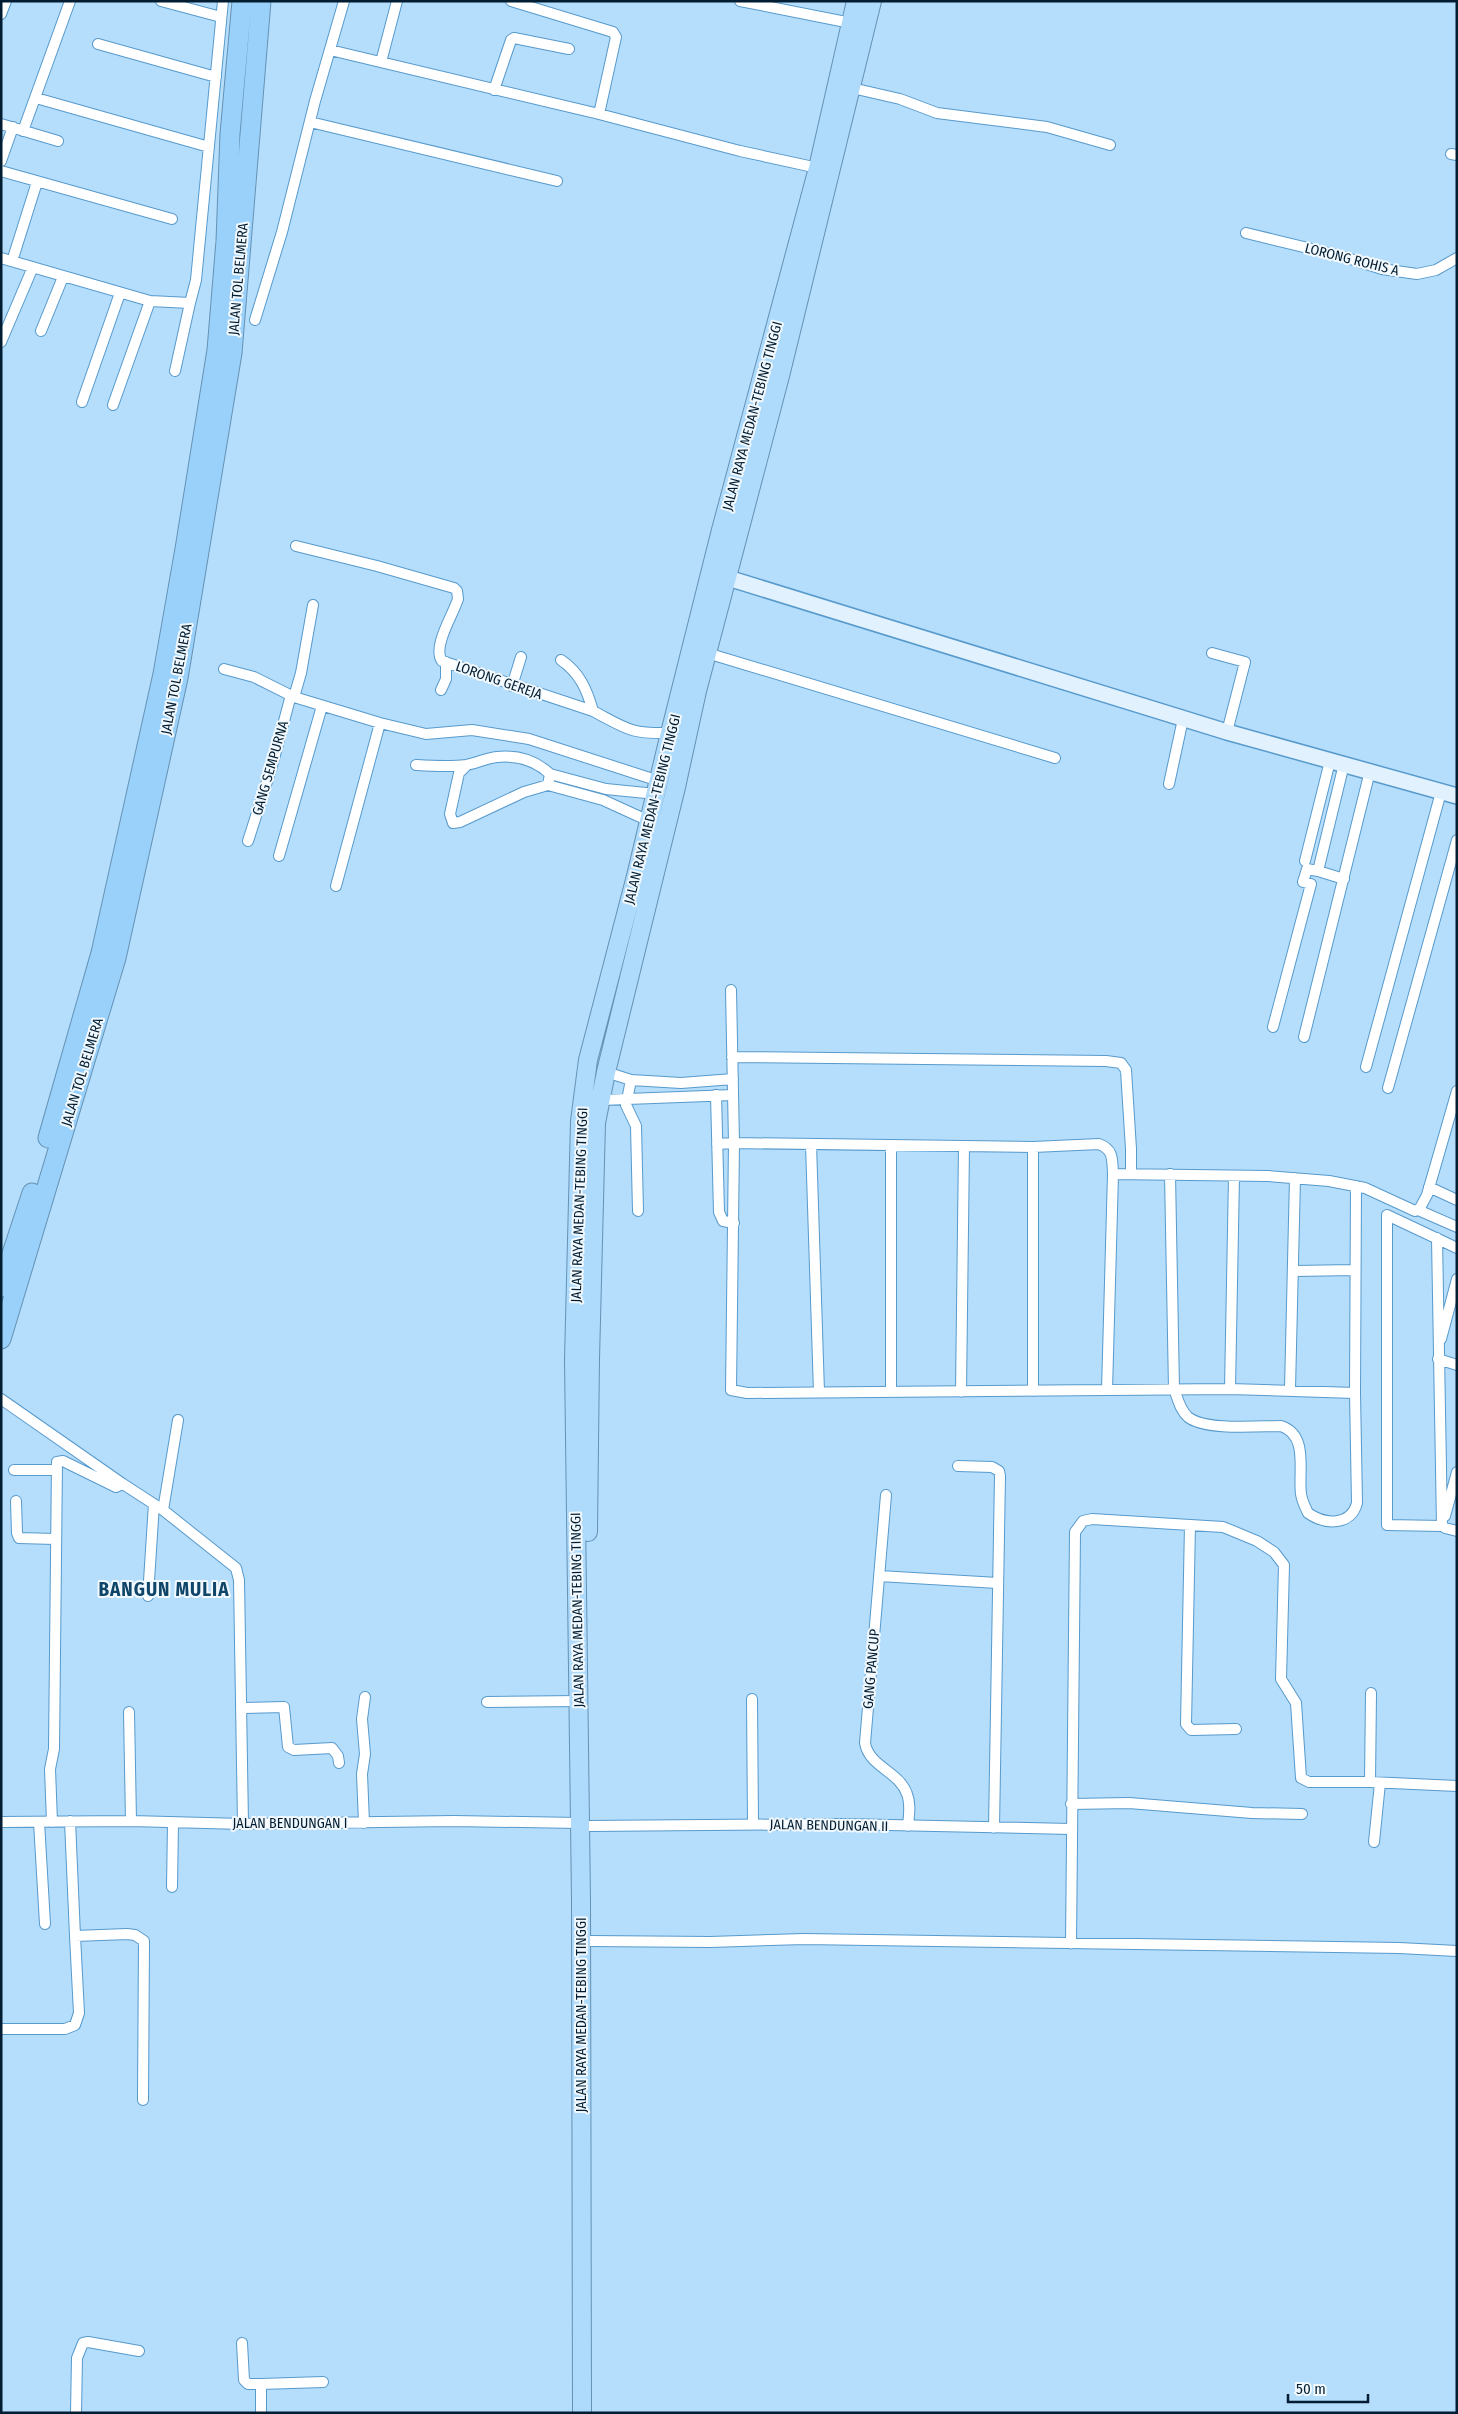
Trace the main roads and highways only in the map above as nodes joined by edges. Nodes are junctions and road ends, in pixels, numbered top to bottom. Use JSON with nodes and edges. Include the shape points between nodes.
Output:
{"nodes":[{"id":1,"x":242,"y":1,"type":"edge"},
{"id":2,"x":261,"y":1,"type":"edge"},
{"id":3,"x":856,"y":1,"type":"edge"},
{"id":4,"x":872,"y":1,"type":"edge"},
{"id":5,"x":728,"y":578,"type":"junction"},
{"id":6,"x":1457,"y":796,"type":"edge"},
{"id":7,"x":644,"y":879,"type":"junction"},
{"id":8,"x":86,"y":1033,"type":"junction"},
{"id":9,"x":80,"y":1055,"type":"junction"},
{"id":10,"x":1,"y":1287,"type":"edge"},
{"id":11,"x":1,"y":1339,"type":"edge"},
{"id":12,"x":583,"y":1825,"type":"junction"},
{"id":13,"x":582,"y":2413,"type":"edge"},
{"id":14,"x":593,"y":2413,"type":"edge"}],
"edges":[{"from":1,"to":8,"type":"highway","name":"JALAN TOL BELMERA","via":[[217,350],[202,451],[163,674]]},
{"from":2,"to":8,"type":"highway","name":"JALAN TOL BELMERA","via":[[232,354],[218,446],[178,678],[116,958]]},
{"from":3,"to":7,"type":"highway","name":"JALAN RAYA MEDAN-TEBING TINGGI","via":[[818,168],[670,733],[649,821]]},
{"from":4,"to":5,"type":"highway","name":"JALAN RAYA MEDAN-TEBING TINGGI"},
{"from":5,"to":6,"type":"main road","via":[[1183,719]]},
{"from":5,"to":7,"type":"highway","name":"JALAN RAYA MEDAN-TEBING TINGGI"},
{"from":7,"to":12,"type":"highway","name":"JALAN RAYA MEDAN-TEBING TINGGI","via":[[647,905],[606,1072],[594,1149]]},
{"from":7,"to":12,"type":"highway","name":"JALAN RAYA MEDAN-TEBING TINGGI","via":[[627,912],[588,1060],[578,1150],[574,1360]]},
{"from":8,"to":9,"type":"highway","name":"JALAN TOL BELMERA"},
{"from":9,"to":10,"type":"highway","name":"JALAN TOL BELMERA"},
{"from":9,"to":11,"type":"highway","name":"JALAN TOL BELMERA"},
{"from":12,"to":13,"type":"highway","name":"JALAN RAYA MEDAN-TEBING TINGGI"},
{"from":12,"to":14,"type":"highway","name":"JALAN RAYA MEDAN-TEBING TINGGI","via":[[589,1941]]}]}
